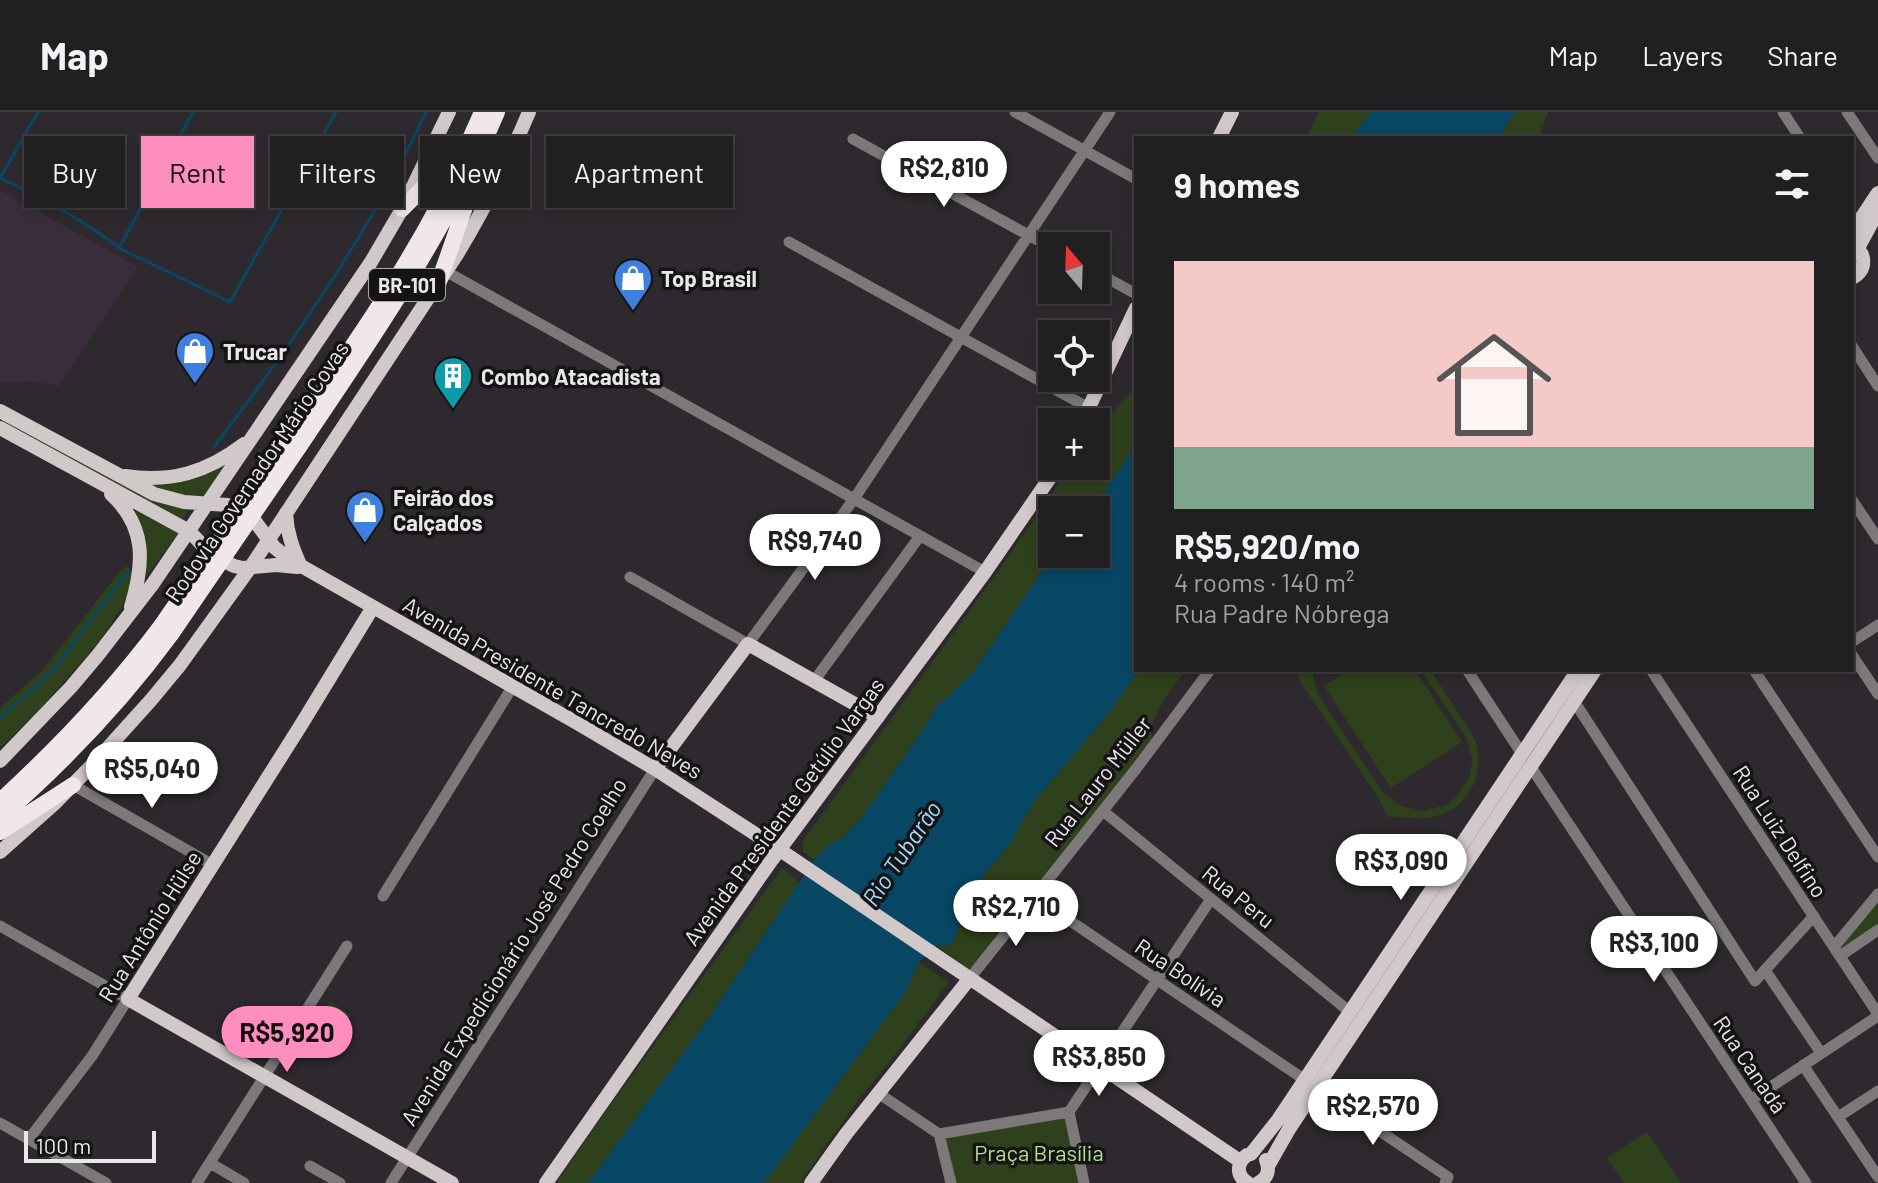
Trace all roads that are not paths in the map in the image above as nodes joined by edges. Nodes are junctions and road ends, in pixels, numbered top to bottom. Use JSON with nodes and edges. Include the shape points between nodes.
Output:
{"nodes":[{"id":1,"x":449,"y":112,"type":"edge"},
{"id":2,"x":481,"y":112,"type":"edge"},
{"id":3,"x":498,"y":112,"type":"edge"},
{"id":4,"x":529,"y":112,"type":"edge"},
{"id":5,"x":1015,"y":112,"type":"edge"},
{"id":6,"x":1110,"y":112,"type":"edge"},
{"id":7,"x":1783,"y":112,"type":"edge"},
{"id":8,"x":1847,"y":112,"type":"edge"},
{"id":9,"x":1229,"y":113,"type":"edge"},
{"id":10,"x":1220,"y":136,"type":"edge"},
{"id":11,"x":1799,"y":136,"type":"edge"},
{"id":12,"x":853,"y":139,"type":"dead end"},
{"id":13,"x":1085,"y":151,"type":"junction"},
{"id":14,"x":1878,"y":158,"type":"edge"},
{"id":15,"x":1134,"y":178,"type":"edge"},
{"id":16,"x":1878,"y":193,"type":"edge"},
{"id":17,"x":402,"y":209,"type":"junction"},
{"id":18,"x":1878,"y":211,"type":"edge"},
{"id":19,"x":1854,"y":224,"type":"edge"},
{"id":20,"x":1029,"y":236,"type":"junction"},
{"id":21,"x":1038,"y":241,"type":"edge"},
{"id":22,"x":789,"y":242,"type":"dead end"},
{"id":23,"x":1857,"y":248,"type":"edge"},
{"id":24,"x":1877,"y":260,"type":"edge"},
{"id":25,"x":447,"y":272,"type":"junction"},
{"id":26,"x":1857,"y":275,"type":"edge"},
{"id":27,"x":1110,"y":280,"type":"edge"},
{"id":28,"x":437,"y":287,"type":"junction"},
{"id":29,"x":1134,"y":293,"type":"edge"},
{"id":30,"x":1134,"y":312,"type":"edge"},
{"id":31,"x":962,"y":338,"type":"junction"},
{"id":32,"x":1854,"y":349,"type":"edge"},
{"id":33,"x":1878,"y":386,"type":"edge"},
{"id":34,"x":1089,"y":408,"type":"joint"},
{"id":35,"x":0,"y":411,"type":"edge"},
{"id":36,"x":0,"y":428,"type":"edge"},
{"id":37,"x":254,"y":436,"type":"junction"},
{"id":38,"x":294,"y":443,"type":"junction"},
{"id":39,"x":105,"y":469,"type":"junction"},
{"id":40,"x":85,"y":476,"type":"junction"},
{"id":41,"x":1048,"y":480,"type":"edge"},
{"id":42,"x":854,"y":499,"type":"junction"},
{"id":43,"x":208,"y":503,"type":"junction"},
{"id":44,"x":1854,"y":503,"type":"edge"},
{"id":45,"x":286,"y":513,"type":"junction"},
{"id":46,"x":189,"y":531,"type":"junction"},
{"id":47,"x":920,"y":536,"type":"junction"},
{"id":48,"x":1878,"y":539,"type":"edge"},
{"id":49,"x":268,"y":540,"type":"junction"},
{"id":50,"x":250,"y":568,"type":"junction"},
{"id":51,"x":301,"y":568,"type":"junction"},
{"id":52,"x":985,"y":572,"type":"junction"},
{"id":53,"x":630,"y":577,"type":"dead end"},
{"id":54,"x":373,"y":607,"type":"junction"},
{"id":55,"x":128,"y":617,"type":"junction"},
{"id":56,"x":1878,"y":625,"type":"edge"},
{"id":57,"x":166,"y":630,"type":"junction"},
{"id":58,"x":1854,"y":641,"type":"edge"},
{"id":59,"x":748,"y":644,"type":"junction"},
{"id":60,"x":1854,"y":658,"type":"edge"},
{"id":61,"x":1209,"y":672,"type":"edge"},
{"id":62,"x":1468,"y":672,"type":"edge"},
{"id":63,"x":1594,"y":672,"type":"edge"},
{"id":64,"x":1652,"y":672,"type":"edge"},
{"id":65,"x":1755,"y":672,"type":"edge"},
{"id":66,"x":1572,"y":673,"type":"edge"},
{"id":67,"x":814,"y":681,"type":"junction"},
{"id":68,"x":513,"y":686,"type":"junction"},
{"id":69,"x":1878,"y":694,"type":"edge"},
{"id":70,"x":1574,"y":701,"type":"junction"},
{"id":71,"x":878,"y":717,"type":"junction"},
{"id":72,"x":1526,"y":760,"type":"junction"},
{"id":73,"x":0,"y":761,"type":"edge"},
{"id":74,"x":655,"y":769,"type":"junction"},
{"id":75,"x":73,"y":785,"type":"junction"},
{"id":76,"x":0,"y":801,"type":"edge"},
{"id":77,"x":1103,"y":811,"type":"junction"},
{"id":78,"x":0,"y":818,"type":"edge"},
{"id":79,"x":0,"y":832,"type":"edge"},
{"id":80,"x":0,"y":852,"type":"edge"},
{"id":81,"x":785,"y":853,"type":"junction"},
{"id":82,"x":1878,"y":857,"type":"edge"},
{"id":83,"x":213,"y":865,"type":"junction"},
{"id":84,"x":1878,"y":894,"type":"edge"},
{"id":85,"x":383,"y":896,"type":"dead end"},
{"id":86,"x":1035,"y":897,"type":"junction"},
{"id":87,"x":1211,"y":899,"type":"junction"},
{"id":88,"x":1430,"y":905,"type":"junction"},
{"id":89,"x":1814,"y":916,"type":"junction"},
{"id":90,"x":0,"y":926,"type":"edge"},
{"id":91,"x":1878,"y":930,"type":"edge"},
{"id":92,"x":347,"y":946,"type":"dead end"},
{"id":93,"x":1837,"y":952,"type":"junction"},
{"id":94,"x":1765,"y":970,"type":"junction"},
{"id":95,"x":970,"y":978,"type":"junction"},
{"id":96,"x":1157,"y":980,"type":"junction"},
{"id":97,"x":128,"y":999,"type":"junction"},
{"id":98,"x":1877,"y":1010,"type":"edge"},
{"id":99,"x":1350,"y":1012,"type":"junction"},
{"id":100,"x":1821,"y":1053,"type":"junction"},
{"id":101,"x":1803,"y":1065,"type":"junction"},
{"id":102,"x":1099,"y":1066,"type":"junction"},
{"id":103,"x":265,"y":1076,"type":"junction"},
{"id":104,"x":1311,"y":1084,"type":"junction"},
{"id":105,"x":1878,"y":1091,"type":"edge"},
{"id":106,"x":878,"y":1093,"type":"junction"},
{"id":107,"x":1751,"y":1100,"type":"junction"},
{"id":108,"x":1069,"y":1112,"type":"junction"},
{"id":109,"x":1838,"y":1117,"type":"junction"},
{"id":110,"x":0,"y":1123,"type":"edge"},
{"id":111,"x":939,"y":1134,"type":"junction"},
{"id":112,"x":29,"y":1139,"type":"junction"},
{"id":113,"x":407,"y":1158,"type":"junction"},
{"id":114,"x":210,"y":1163,"type":"junction"},
{"id":115,"x":310,"y":1166,"type":"dead end"},
{"id":116,"x":1240,"y":1167,"type":"edge"},
{"id":117,"x":1876,"y":1169,"type":"edge"},
{"id":118,"x":1266,"y":1178,"type":"edge"},
{"id":119,"x":92,"y":1180,"type":"edge"},
{"id":120,"x":1446,"y":1180,"type":"edge"},
{"id":121,"x":106,"y":1183,"type":"edge"},
{"id":122,"x":197,"y":1183,"type":"edge"},
{"id":123,"x":244,"y":1183,"type":"edge"},
{"id":124,"x":340,"y":1183,"type":"edge"},
{"id":125,"x":391,"y":1183,"type":"edge"},
{"id":126,"x":452,"y":1183,"type":"edge"},
{"id":127,"x":546,"y":1183,"type":"edge"},
{"id":128,"x":811,"y":1183,"type":"edge"},
{"id":129,"x":951,"y":1183,"type":"edge"},
{"id":130,"x":1084,"y":1183,"type":"edge"},
{"id":131,"x":1248,"y":1183,"type":"edge"},
{"id":132,"x":1806,"y":1183,"type":"edge"}],
"edges":[{"from":1,"to":17,"type":"main road"},
{"from":2,"to":17,"type":"highway","via":[[448,163]]},
{"from":2,"to":38,"type":"highway","name":"Rodovia Governador Mário Covas","number":"BR-101","via":[[416,246]]},
{"from":3,"to":28,"type":"highway"},
{"from":3,"to":38,"type":"highway","name":"Rodovia Governador Mário Covas","number":"BR-101","via":[[427,253],[383,323]]},
{"from":4,"to":25,"type":"main road","via":[[482,213]]},
{"from":5,"to":13,"type":"street"},
{"from":6,"to":13,"type":"street","name":"Avenida Expedicionário José Pedro Coelho"},
{"from":7,"to":11,"type":"street"},
{"from":8,"to":14,"type":"street"},
{"from":9,"to":10,"type":"main road"},
{"from":12,"to":20,"type":"street"},
{"from":13,"to":15,"type":"street"},
{"from":13,"to":20,"type":"street","name":"Avenida Expedicionário José Pedro Coelho"},
{"from":16,"to":19,"type":"main road"},
{"from":17,"to":37,"type":"main road"},
{"from":18,"to":23,"type":"main road"},
{"from":20,"to":21,"type":"street"},
{"from":20,"to":31,"type":"street","name":"Avenida Expedicionário José Pedro Coelho"},
{"from":22,"to":31,"type":"street"},
{"from":23,"to":24,"type":"main road"},
{"from":23,"to":26,"type":"main road","via":[[1864,262]]},
{"from":24,"to":26,"type":"main road"},
{"from":25,"to":28,"type":"main road"},
{"from":25,"to":42,"type":"street"},
{"from":27,"to":29,"type":"street"},
{"from":28,"to":45,"type":"main road"},
{"from":30,"to":34,"type":"main road"},
{"from":31,"to":34,"type":"street"},
{"from":31,"to":42,"type":"street","name":"Avenida Expedicionário José Pedro Coelho"},
{"from":32,"to":33,"type":"street"},
{"from":35,"to":39,"type":"main road"},
{"from":36,"to":40,"type":"main road"},
{"from":37,"to":39,"type":"main road","via":[[190,473],[152,478]]},
{"from":37,"to":43,"type":"main road"},
{"from":38,"to":57,"type":"highway","name":"Rodovia Governador Mário Covas","number":"BR-101","bridge":true},
{"from":39,"to":43,"type":"main road","via":[[170,500]]},
{"from":40,"to":46,"type":"main road"},
{"from":40,"to":55,"type":"main road","via":[[118,500],[139,539],[140,570]]},
{"from":41,"to":52,"type":"main road","name":"Avenida Presidente Getúlio Vargas"},
{"from":42,"to":47,"type":"street"},
{"from":42,"to":59,"type":"street","name":"Avenida Expedicionário José Pedro Coelho"},
{"from":43,"to":46,"type":"main road"},
{"from":43,"to":49,"type":"main road","via":[[244,512]]},
{"from":44,"to":48,"type":"street"},
{"from":45,"to":49,"type":"main road"},
{"from":45,"to":51,"type":"main road"},
{"from":46,"to":50,"type":"main road","via":[[218,558]]},
{"from":46,"to":55,"type":"main road"},
{"from":47,"to":52,"type":"street"},
{"from":47,"to":67,"type":"street"},
{"from":49,"to":50,"type":"main road"},
{"from":49,"to":51,"type":"main road","name":"Avenida Presidente Tancredo Neves"},
{"from":50,"to":51,"type":"main road","name":"Avenida Presidente Tancredo Neves"},
{"from":50,"to":75,"type":"main road","via":[[187,656]]},
{"from":51,"to":54,"type":"main road","name":"Avenida Presidente Tancredo Neves"},
{"from":52,"to":71,"type":"main road","name":"Avenida Presidente Getúlio Vargas"},
{"from":53,"to":59,"type":"street"},
{"from":54,"to":68,"type":"main road","name":"Avenida Presidente Tancredo Neves"},
{"from":54,"to":83,"type":"main road","name":"Rua Antônio Hülse"},
{"from":55,"to":73,"type":"main road"},
{"from":56,"to":58,"type":"street"},
{"from":57,"to":76,"type":"highway","name":"Rodovia Governador Mário Covas","number":"BR-101"},
{"from":57,"to":78,"type":"highway","name":"Rodovia Governador Mário Covas","number":"BR-101","via":[[144,670]]},
{"from":59,"to":67,"type":"main road"},
{"from":59,"to":74,"type":"main road","name":"Avenida Expedicionário José Pedro Coelho"},
{"from":60,"to":69,"type":"street"},
{"from":61,"to":77,"type":"street","name":"Rua Lauro Müller"},
{"from":62,"to":72,"type":"street","name":"Rua Canadá"},
{"from":63,"to":70,"type":"main road"},
{"from":64,"to":89,"type":"street","name":"Rua Luiz Delfino"},
{"from":65,"to":82,"type":"street"},
{"from":66,"to":72,"type":"main road"},
{"from":67,"to":71,"type":"main road"},
{"from":68,"to":74,"type":"main road","name":"Avenida Presidente Tancredo Neves"},
{"from":68,"to":85,"type":"street"},
{"from":70,"to":72,"type":"main road"},
{"from":70,"to":94,"type":"street","via":[[1755,981]]},
{"from":71,"to":81,"type":"main road","name":"Avenida Presidente Getúlio Vargas"},
{"from":72,"to":88,"type":"main road"},
{"from":72,"to":107,"type":"street","name":"Rua Canadá"},
{"from":74,"to":81,"type":"main road","name":"Avenida Presidente Tancredo Neves"},
{"from":74,"to":113,"type":"street","name":"Avenida Expedicionário José Pedro Coelho"},
{"from":75,"to":79,"type":"highway"},
{"from":75,"to":80,"type":"main road"},
{"from":75,"to":83,"type":"street"},
{"from":77,"to":86,"type":"street","name":"Rua Lauro Müller"},
{"from":77,"to":87,"type":"street","name":"Rua Peru"},
{"from":81,"to":95,"type":"main road","name":"Avenida Presidente Tancredo Neves"},
{"from":81,"to":127,"type":"main road","name":"Avenida Presidente Getúlio Vargas"},
{"from":83,"to":97,"type":"main road","name":"Rua Antônio Hülse"},
{"from":84,"to":93,"type":"street"},
{"from":86,"to":95,"type":"street","name":"Rua Lauro Müller"},
{"from":86,"to":96,"type":"street","name":"Rua Bolívia"},
{"from":87,"to":96,"type":"street"},
{"from":87,"to":99,"type":"street","name":"Rua Peru"},
{"from":88,"to":99,"type":"main road"},
{"from":88,"to":104,"type":"main road"},
{"from":89,"to":93,"type":"street","name":"Rua Luiz Delfino"},
{"from":89,"to":94,"type":"street"},
{"from":90,"to":97,"type":"street"},
{"from":91,"to":93,"type":"street"},
{"from":92,"to":103,"type":"street"},
{"from":93,"to":98,"type":"street","name":"Rua Luiz Delfino"},
{"from":94,"to":100,"type":"street"},
{"from":95,"to":102,"type":"main road","name":"Avenida Presidente Tancredo Neves"},
{"from":95,"to":106,"type":"main road","name":"Rua Lauro Müller"},
{"from":96,"to":102,"type":"street"},
{"from":96,"to":104,"type":"street","name":"Rua Bolívia"},
{"from":97,"to":103,"type":"main road"},
{"from":97,"to":112,"type":"street","name":"Rua Antônio Hülse"},
{"from":98,"to":100,"type":"street"},
{"from":99,"to":104,"type":"main road"},
{"from":100,"to":101,"type":"street"},
{"from":101,"to":107,"type":"street"},
{"from":101,"to":109,"type":"street"},
{"from":102,"to":108,"type":"street"},
{"from":102,"to":116,"type":"main road","name":"Avenida Presidente Tancredo Neves"},
{"from":103,"to":113,"type":"main road"},
{"from":103,"to":114,"type":"street"},
{"from":104,"to":116,"type":"main road"},
{"from":104,"to":118,"type":"main road"},
{"from":104,"to":120,"type":"street","name":"Rua Bolívia"},
{"from":105,"to":109,"type":"street"},
{"from":106,"to":111,"type":"street"},
{"from":106,"to":128,"type":"main road","name":"Rua Lauro Müller"},
{"from":107,"to":132,"type":"street","name":"Rua Canadá"},
{"from":108,"to":111,"type":"street"},
{"from":108,"to":130,"type":"street"},
{"from":109,"to":117,"type":"street"},
{"from":110,"to":112,"type":"street"},
{"from":111,"to":129,"type":"street"},
{"from":112,"to":119,"type":"street"},
{"from":113,"to":125,"type":"street","name":"Avenida Expedicionário José Pedro Coelho"},
{"from":113,"to":126,"type":"main road"},
{"from":114,"to":122,"type":"street"},
{"from":114,"to":123,"type":"street"},
{"from":115,"to":124,"type":"street"},
{"from":116,"to":118,"type":"main road","name":"Avenida Presidente Tancredo Neves","via":[[1260,1155]]},
{"from":116,"to":131,"type":"main road","via":[[1241,1178]]},
{"from":119,"to":121,"type":"street"}]}
